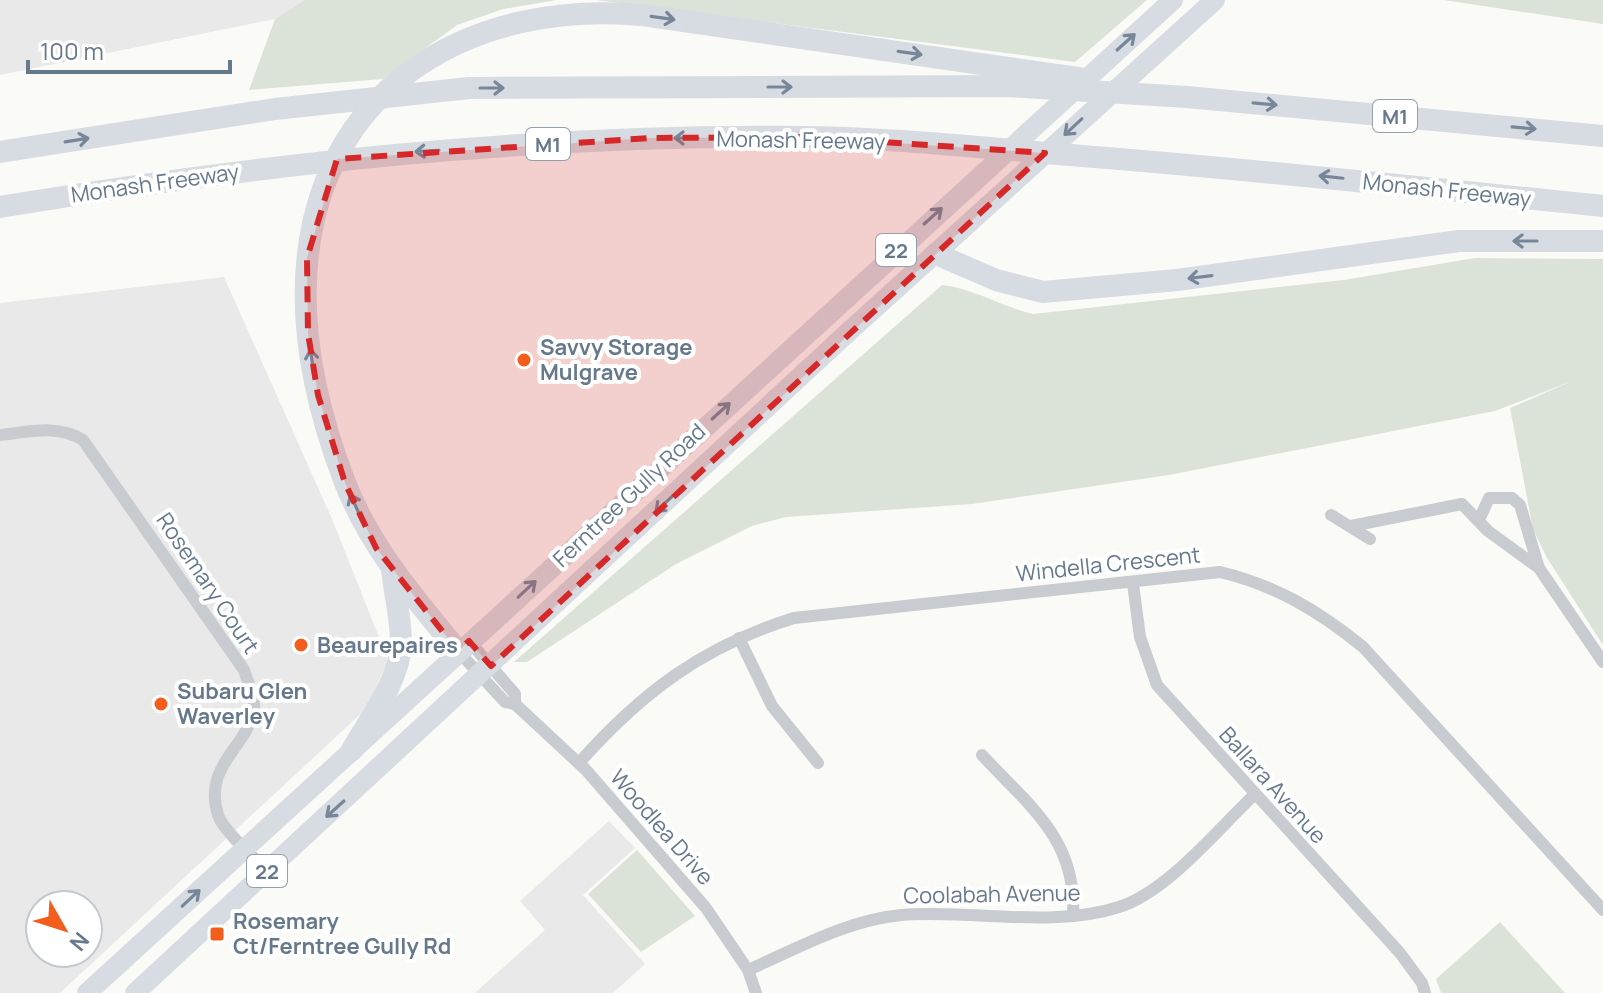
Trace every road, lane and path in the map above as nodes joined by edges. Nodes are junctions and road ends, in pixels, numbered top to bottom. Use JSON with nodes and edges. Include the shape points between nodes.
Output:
{"nodes":[{"id":1,"x":1173,"y":0,"type":"edge"},
{"id":2,"x":1215,"y":0,"type":"edge"},
{"id":3,"x":1187,"y":97,"type":"junction"},
{"id":4,"x":1603,"y":136,"type":"edge"},
{"id":5,"x":0,"y":152,"type":"edge"},
{"id":6,"x":1603,"y":206,"type":"edge"},
{"id":7,"x":0,"y":207,"type":"edge"},
{"id":8,"x":1603,"y":241,"type":"edge"},
{"id":9,"x":936,"y":254,"type":"junction"},
{"id":10,"x":0,"y":435,"type":"edge"},
{"id":11,"x":1489,"y":498,"type":"junction"},
{"id":12,"x":1462,"y":504,"type":"junction"},
{"id":13,"x":1331,"y":515,"type":"dead end"},
{"id":14,"x":1479,"y":520,"type":"junction"},
{"id":15,"x":1351,"y":526,"type":"junction"},
{"id":16,"x":1370,"y":539,"type":"dead end"},
{"id":17,"x":392,"y":568,"type":"junction"},
{"id":18,"x":1539,"y":568,"type":"junction"},
{"id":19,"x":1133,"y":584,"type":"junction"},
{"id":20,"x":739,"y":638,"type":"junction"},
{"id":21,"x":464,"y":646,"type":"junction"},
{"id":22,"x":1603,"y":662,"type":"edge"},
{"id":23,"x":486,"y":671,"type":"junction"},
{"id":24,"x":352,"y":750,"type":"junction"},
{"id":25,"x":982,"y":755,"type":"dead end"},
{"id":26,"x":579,"y":763,"type":"junction"},
{"id":27,"x":818,"y":763,"type":"dead end"},
{"id":28,"x":1254,"y":795,"type":"junction"},
{"id":29,"x":245,"y":847,"type":"junction"},
{"id":30,"x":267,"y":871,"type":"junction"},
{"id":31,"x":1603,"y":910,"type":"edge"},
{"id":32,"x":1073,"y":916,"type":"junction"},
{"id":33,"x":748,"y":970,"type":"junction"},
{"id":34,"x":87,"y":993,"type":"edge"},
{"id":35,"x":135,"y":993,"type":"edge"},
{"id":36,"x":756,"y":993,"type":"edge"},
{"id":37,"x":1425,"y":993,"type":"edge"}],
"edges":[{"from":21,"to":1,"type":"main road","name":"Ferntree Gully Road","number":"22","one_way":true},
{"from":2,"to":9,"type":"main road","name":"Ferntree Gully Road","number":"22","one_way":true},
{"from":3,"to":4,"type":"highway","number":"M1","one_way":true},
{"from":5,"to":3,"type":"highway","number":"M1","one_way":true,"via":[[275,109],[469,88],[1007,86]]},
{"from":17,"to":3,"type":"highway","one_way":true,"via":[[366,527],[329,437],[308,333],[307,258],[329,176],[366,114],[406,73],[438,51],[476,31],[552,13],[624,13],[1023,67]]},
{"from":6,"to":7,"type":"highway","name":"Monash Freeway","number":"M1","one_way":true,"via":[[1110,158],[808,137],[665,138],[429,151],[277,165]]},
{"from":8,"to":9,"type":"highway","one_way":true,"via":[[1459,241],[1177,280],[1043,292],[988,277]]},
{"from":9,"to":23,"type":"main road","name":"Ferntree Gully Road","number":"22","one_way":true},
{"from":10,"to":29,"type":"street","name":"Rosemary Court","via":[[55,429],[83,440],[244,670],[254,706],[215,780],[218,816]]},
{"from":11,"to":12,"type":"street"},
{"from":11,"to":14,"type":"street"},
{"from":11,"to":18,"type":"street","via":[[1512,498],[1520,505]]},
{"from":12,"to":14,"type":"street"},
{"from":12,"to":15,"type":"street"},
{"from":13,"to":15,"type":"street"},
{"from":14,"to":18,"type":"street"},
{"from":15,"to":16,"type":"street"},
{"from":17,"to":21,"type":"highway"},
{"from":17,"to":24,"type":"highway","via":[[401,644],[389,685]]},
{"from":18,"to":22,"type":"street"},
{"from":19,"to":20,"type":"street","name":"Windella Crescent","via":[[810,615]]},
{"from":19,"to":28,"type":"street","name":"Ballara Avenue","via":[[1140,637],[1157,685]]},
{"from":19,"to":31,"type":"street","name":"Windella Crescent","via":[[1220,572],[1257,581],[1321,613],[1363,647]]},
{"from":20,"to":26,"type":"street","name":"Windella Crescent","via":[[645,695]]},
{"from":20,"to":27,"type":"street","via":[[772,706]]},
{"from":21,"to":23,"type":"street","name":"Woodlea Drive"},
{"from":21,"to":24,"type":"main road","name":"Ferntree Gully Road","number":"22"},
{"from":23,"to":26,"type":"street","name":"Woodlea Drive","via":[[505,702],[515,704]]},
{"from":23,"to":30,"type":"main road","name":"Ferntree Gully Road","number":"22","one_way":true},
{"from":24,"to":29,"type":"main road","name":"Ferntree Gully Road","number":"22"},
{"from":25,"to":32,"type":"street","via":[[1049,828],[1069,862]]},
{"from":26,"to":33,"type":"street","name":"Woodlea Drive","via":[[706,908]]},
{"from":28,"to":32,"type":"street","name":"Coolabah Avenue","via":[[1157,887],[1121,907]]},
{"from":28,"to":37,"type":"street","name":"Ballara Avenue","via":[[1400,953]]},
{"from":29,"to":30,"type":"street","name":"Rosemary Court"},
{"from":34,"to":29,"type":"main road","name":"Ferntree Gully Road","number":"22","one_way":true},
{"from":30,"to":35,"type":"main road","name":"Ferntree Gully Road","number":"22"},
{"from":32,"to":33,"type":"street","name":"Coolabah Avenue","via":[[897,915],[847,926]]},
{"from":33,"to":36,"type":"street","name":"Woodlea Drive"}]}
